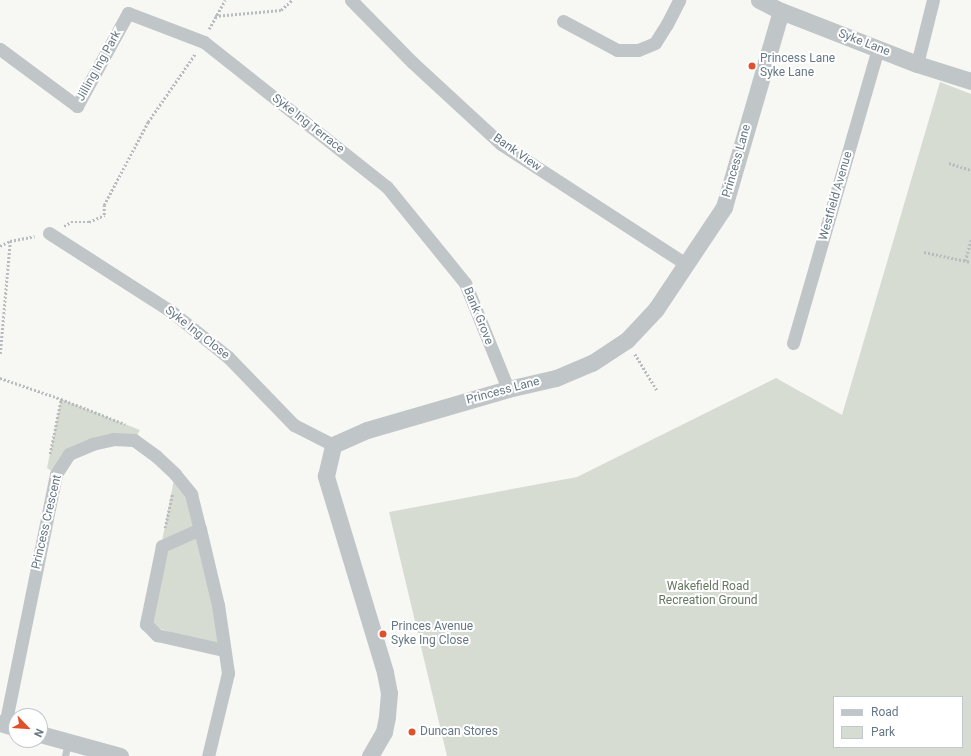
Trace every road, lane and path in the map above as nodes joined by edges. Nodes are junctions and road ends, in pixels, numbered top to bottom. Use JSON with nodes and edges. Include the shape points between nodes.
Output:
{"nodes":[{"id":1,"x":225,"y":0,"type":"edge"},
{"id":2,"x":292,"y":0,"type":"edge"},
{"id":3,"x":351,"y":0,"type":"edge"},
{"id":4,"x":679,"y":0,"type":"edge"},
{"id":5,"x":933,"y":0,"type":"edge"},
{"id":6,"x":763,"y":1,"type":"edge"},
{"id":7,"x":781,"y":11,"type":"junction"},
{"id":8,"x":215,"y":16,"type":"junction"},
{"id":9,"x":563,"y":21,"type":"dead end"},
{"id":10,"x":204,"y":42,"type":"junction"},
{"id":11,"x":0,"y":49,"type":"edge"},
{"id":12,"x":878,"y":49,"type":"junction"},
{"id":13,"x":917,"y":64,"type":"junction"},
{"id":14,"x":971,"y":81,"type":"edge"},
{"id":15,"x":949,"y":163,"type":"dead end"},
{"id":16,"x":971,"y":170,"type":"edge"},
{"id":17,"x":408,"y":212,"type":"joint"},
{"id":18,"x":49,"y":233,"type":"junction"},
{"id":19,"x":971,"y":240,"type":"edge"},
{"id":20,"x":10,"y":241,"type":"junction"},
{"id":21,"x":0,"y":246,"type":"edge"},
{"id":22,"x":924,"y":252,"type":"dead end"},
{"id":23,"x":965,"y":260,"type":"junction"},
{"id":24,"x":971,"y":262,"type":"edge"},
{"id":25,"x":686,"y":264,"type":"junction"},
{"id":26,"x":627,"y":340,"type":"junction"},
{"id":27,"x":793,"y":343,"type":"dead end"},
{"id":28,"x":0,"y":354,"type":"edge"},
{"id":29,"x":0,"y":378,"type":"edge"},
{"id":30,"x":508,"y":389,"type":"junction"},
{"id":31,"x":657,"y":390,"type":"dead end"},
{"id":32,"x":61,"y":398,"type":"junction"},
{"id":33,"x":126,"y":424,"type":"dead end"},
{"id":34,"x":333,"y":445,"type":"junction"},
{"id":35,"x":56,"y":474,"type":"junction"},
{"id":36,"x":175,"y":474,"type":"junction"},
{"id":37,"x":200,"y":529,"type":"junction"},
{"id":38,"x":162,"y":546,"type":"junction"},
{"id":39,"x":224,"y":650,"type":"junction"},
{"id":40,"x":7,"y":725,"type":"edge"},
{"id":41,"x":48,"y":738,"type":"edge"},
{"id":42,"x":67,"y":749,"type":"edge"},
{"id":43,"x":120,"y":756,"type":"edge"},
{"id":44,"x":208,"y":756,"type":"edge"},
{"id":45,"x":370,"y":756,"type":"edge"}],
"edges":[{"from":1,"to":8,"type":"path"},
{"from":2,"to":8,"type":"path","via":[[281,10]]},
{"from":3,"to":25,"type":"street","name":"Bank View","via":[[412,62],[501,144]]},
{"from":4,"to":9,"type":"street","via":[[655,43],[638,50],[617,50]]},
{"from":5,"to":13,"type":"street"},
{"from":6,"to":7,"type":"street","name":"Syke Lane"},
{"from":7,"to":12,"type":"street","name":"Syke Lane"},
{"from":7,"to":25,"type":"street","name":"Princess Lane","via":[[724,207]]},
{"from":8,"to":10,"type":"path"},
{"from":10,"to":11,"type":"street","name":"Jilling Ing Park","via":[[128,13],[77,106]]},
{"from":10,"to":17,"type":"street","name":"Syke Ing Terrace","via":[[387,187]]},
{"from":10,"to":18,"type":"path","via":[[148,122],[104,205],[104,215],[89,222],[71,222]]},
{"from":12,"to":13,"type":"street","name":"Syke Lane"},
{"from":12,"to":27,"type":"street","name":"Westfield Avenue"},
{"from":13,"to":14,"type":"street","name":"Syke Lane"},
{"from":15,"to":16,"type":"path"},
{"from":17,"to":30,"type":"street","name":"Bank Grove","via":[[465,283]]},
{"from":18,"to":20,"type":"path"},
{"from":18,"to":34,"type":"street","name":"Syke Ing Close","via":[[172,312],[228,357],[294,425]]},
{"from":19,"to":23,"type":"path"},
{"from":20,"to":21,"type":"path"},
{"from":20,"to":28,"type":"path"},
{"from":22,"to":23,"type":"path"},
{"from":23,"to":24,"type":"path"},
{"from":25,"to":26,"type":"street","name":"Princess Lane","via":[[656,309]]},
{"from":26,"to":30,"type":"street","name":"Princess Lane","via":[[592,363],[556,378]]},
{"from":26,"to":31,"type":"path"},
{"from":29,"to":32,"type":"path"},
{"from":30,"to":34,"type":"street","name":"Princess Lane","via":[[367,430]]},
{"from":32,"to":33,"type":"path"},
{"from":32,"to":35,"type":"path","via":[[47,468]]},
{"from":34,"to":45,"type":"street","via":[[326,476],[385,672],[389,693],[384,732]]},
{"from":35,"to":36,"type":"street","name":"Princess Crescent","via":[[69,454],[92,444],[114,439],[134,440]]},
{"from":35,"to":40,"type":"street","name":"Princess Crescent"},
{"from":36,"to":37,"type":"street","name":"Princess Crescent","via":[[190,494]]},
{"from":36,"to":38,"type":"path"},
{"from":37,"to":38,"type":"street"},
{"from":37,"to":39,"type":"street","name":"Princess Crescent","via":[[218,605]]},
{"from":38,"to":39,"type":"street","via":[[146,624],[157,635]]},
{"from":39,"to":44,"type":"street","name":"Princess Crescent","via":[[228,673]]},
{"from":41,"to":42,"type":"street"},
{"from":42,"to":43,"type":"street"}]}
